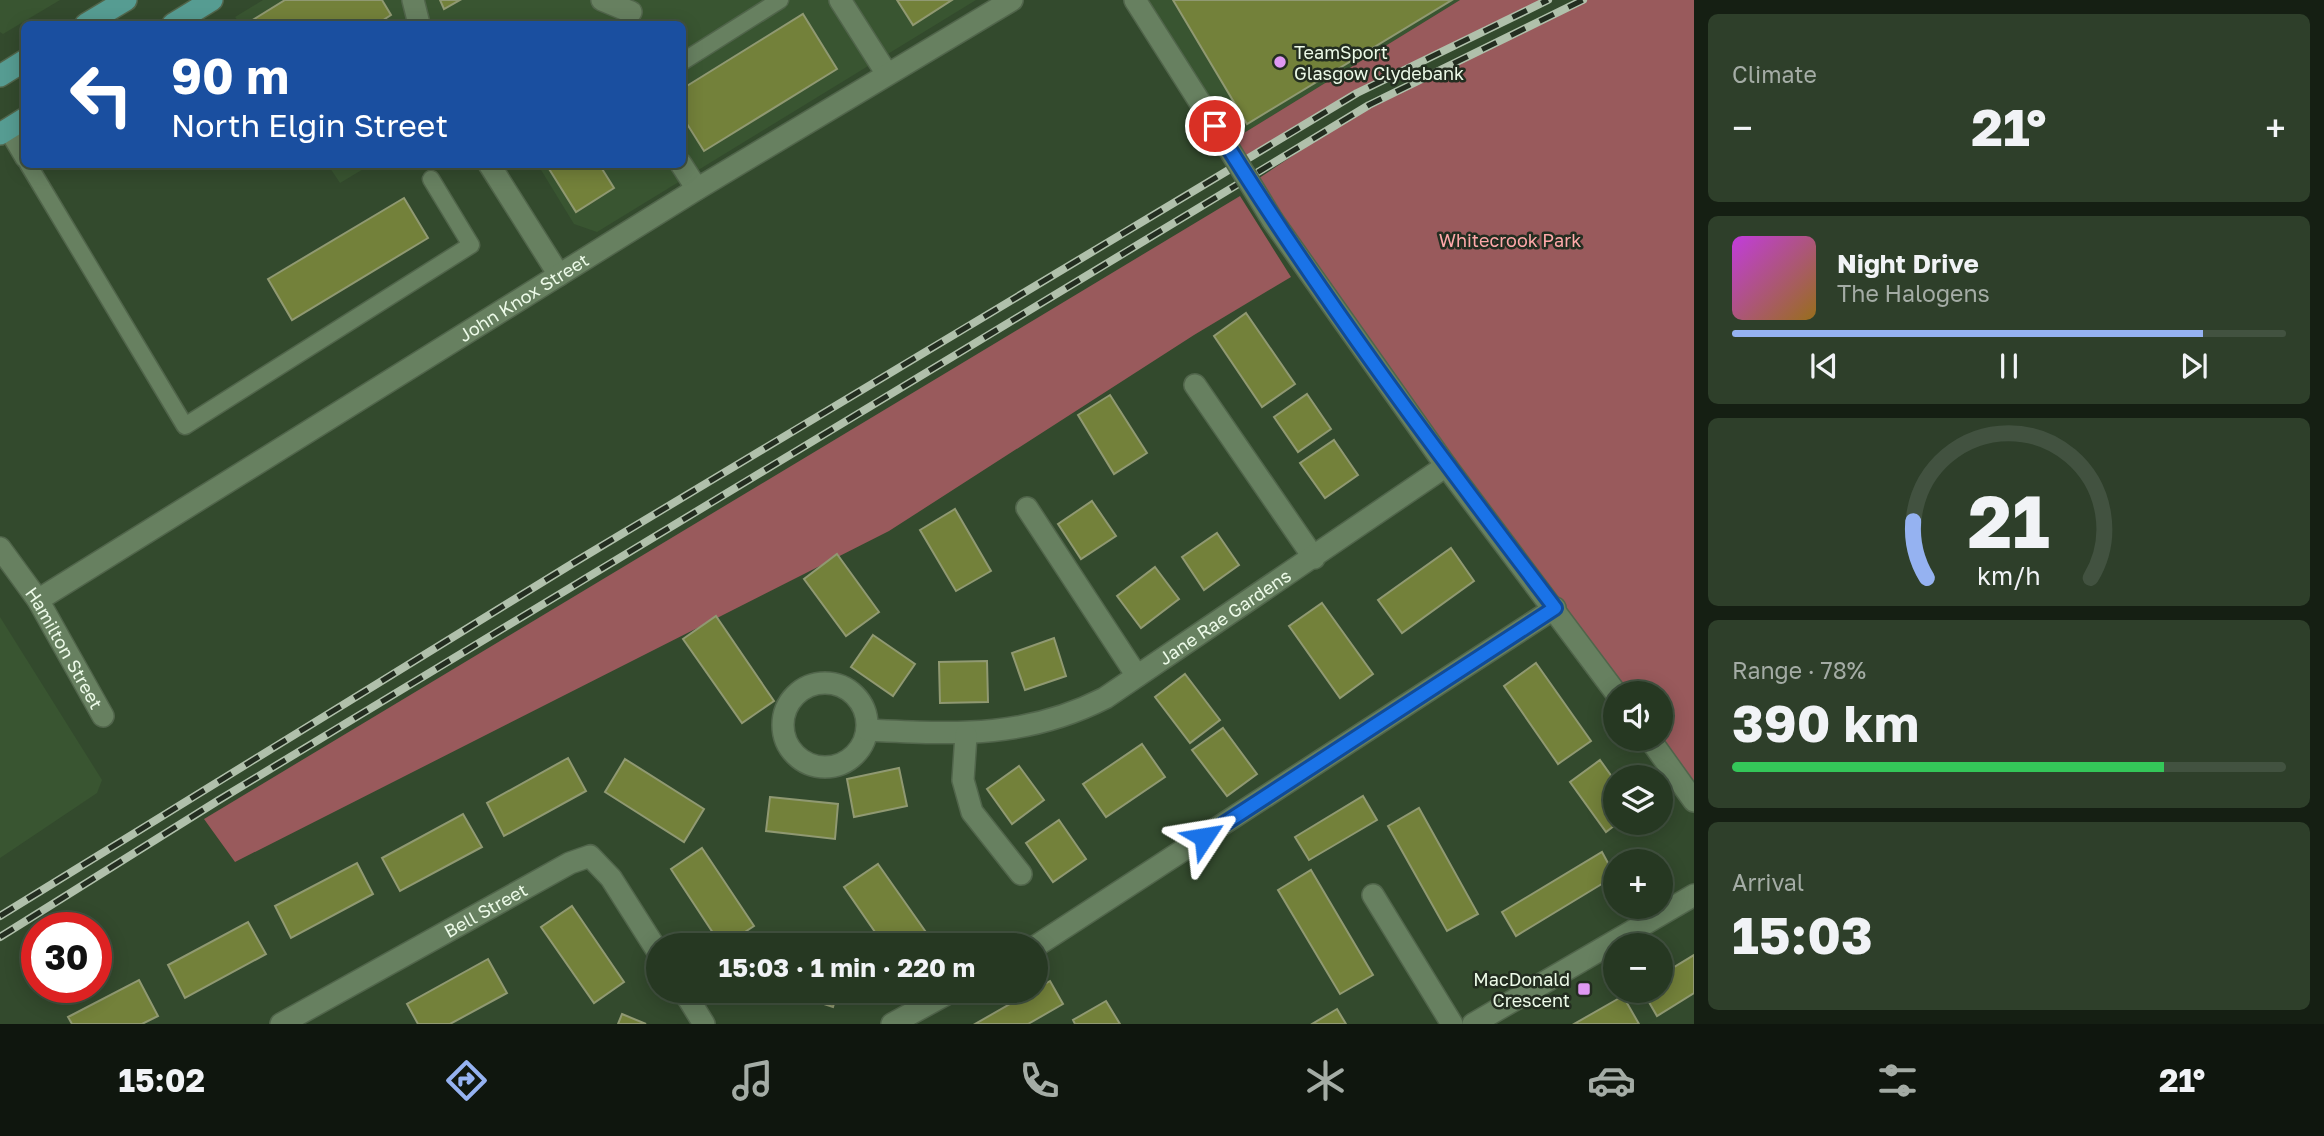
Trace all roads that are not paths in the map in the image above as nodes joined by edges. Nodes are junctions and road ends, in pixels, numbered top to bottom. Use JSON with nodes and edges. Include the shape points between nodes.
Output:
{"nodes":[{"id":1,"x":212,"y":0,"type":"edge"},
{"id":2,"x":413,"y":0,"type":"edge"},
{"id":3,"x":602,"y":0,"type":"edge"},
{"id":4,"x":780,"y":0,"type":"edge"},
{"id":5,"x":840,"y":0,"type":"edge"},
{"id":6,"x":1012,"y":0,"type":"edge"},
{"id":7,"x":1135,"y":0,"type":"edge"},
{"id":8,"x":122,"y":1,"type":"edge"},
{"id":9,"x":633,"y":12,"type":"edge"},
{"id":10,"x":91,"y":21,"type":"edge"},
{"id":11,"x":178,"y":21,"type":"edge"},
{"id":12,"x":418,"y":21,"type":"edge"},
{"id":13,"x":686,"y":59,"type":"edge"},
{"id":14,"x":21,"y":63,"type":"edge"},
{"id":15,"x":887,"y":74,"type":"junction"},
{"id":16,"x":0,"y":76,"type":"edge"},
{"id":17,"x":11,"y":127,"type":"edge"},
{"id":18,"x":21,"y":152,"type":"edge"},
{"id":19,"x":30,"y":168,"type":"edge"},
{"id":20,"x":492,"y":168,"type":"edge"},
{"id":21,"x":683,"y":168,"type":"edge"},
{"id":22,"x":431,"y":178,"type":"dead end"},
{"id":23,"x":697,"y":190,"type":"junction"},
{"id":24,"x":559,"y":275,"type":"junction"},
{"id":25,"x":1195,"y":385,"type":"dead end"},
{"id":26,"x":1446,"y":466,"type":"junction"},
{"id":27,"x":1027,"y":508,"type":"dead end"},
{"id":28,"x":1314,"y":558,"type":"junction"},
{"id":29,"x":3,"y":560,"type":"edge"},
{"id":30,"x":38,"y":600,"type":"junction"},
{"id":31,"x":1555,"y":608,"type":"junction"},
{"id":32,"x":1137,"y":676,"type":"junction"},
{"id":33,"x":1607,"y":681,"type":"edge"},
{"id":34,"x":103,"y":716,"type":"dead end"},
{"id":35,"x":867,"y":730,"type":"junction"},
{"id":36,"x":966,"y":735,"type":"junction"},
{"id":37,"x":1658,"y":751,"type":"edge"},
{"id":38,"x":1694,"y":801,"type":"edge"},
{"id":39,"x":1021,"y":874,"type":"dead end"},
{"id":40,"x":1373,"y":895,"type":"dead end"},
{"id":41,"x":1694,"y":895,"type":"edge"},
{"id":42,"x":646,"y":933,"type":"edge"},
{"id":43,"x":1048,"y":938,"type":"edge"},
{"id":44,"x":690,"y":1003,"type":"edge"},
{"id":45,"x":930,"y":1003,"type":"edge"},
{"id":46,"x":281,"y":1024,"type":"edge"},
{"id":47,"x":704,"y":1024,"type":"edge"},
{"id":48,"x":892,"y":1024,"type":"edge"},
{"id":49,"x":1452,"y":1024,"type":"edge"},
{"id":50,"x":1473,"y":1024,"type":"edge"}],
"edges":[{"from":1,"to":11,"type":"main road"},
{"from":2,"to":12,"type":"street"},
{"from":3,"to":9,"type":"street"},
{"from":4,"to":13,"type":"lane"},
{"from":5,"to":15,"type":"street"},
{"from":6,"to":15,"type":"street","name":"John Knox Street"},
{"from":7,"to":26,"type":"street","bridge":true,"via":[[1273,221]]},
{"from":8,"to":10,"type":"main road"},
{"from":14,"to":16,"type":"main road"},
{"from":15,"to":23,"type":"street","name":"John Knox Street"},
{"from":17,"to":18,"type":"lane"},
{"from":19,"to":22,"type":"lane","via":[[186,426],[471,245]]},
{"from":20,"to":24,"type":"street"},
{"from":21,"to":23,"type":"street"},
{"from":23,"to":24,"type":"street","name":"John Knox Street"},
{"from":24,"to":30,"type":"street","name":"John Knox Street"},
{"from":25,"to":28,"type":"street"},
{"from":26,"to":28,"type":"street","name":"Jane Rae Gardens"},
{"from":26,"to":31,"type":"street"},
{"from":27,"to":32,"type":"street"},
{"from":28,"to":32,"type":"street","name":"Jane Rae Gardens"},
{"from":29,"to":30,"type":"street","name":"Hamilton Street"},
{"from":30,"to":34,"type":"street","name":"Hamilton Street"},
{"from":31,"to":33,"type":"street"},
{"from":31,"to":43,"type":"street"},
{"from":32,"to":36,"type":"street","name":"Jane Rae Gardens","via":[[1074,714],[1012,730]]},
{"from":35,"to":35,"type":"street","via":[[859,699],[841,684],[821,682],[805,687],[790,699],[783,716],[782,731],[789,749],[804,763],[824,768],[838,766],[858,752]]},
{"from":35,"to":36,"type":"street","name":"Jane Rae Gardens"},
{"from":36,"to":39,"type":"street","via":[[963,780],[972,812]]},
{"from":37,"to":38,"type":"street"},
{"from":40,"to":49,"type":"street"},
{"from":41,"to":50,"type":"street"},
{"from":42,"to":46,"type":"street","name":"Bell Street","via":[[611,878],[590,856]]},
{"from":44,"to":47,"type":"street"},
{"from":45,"to":48,"type":"street"}]}
